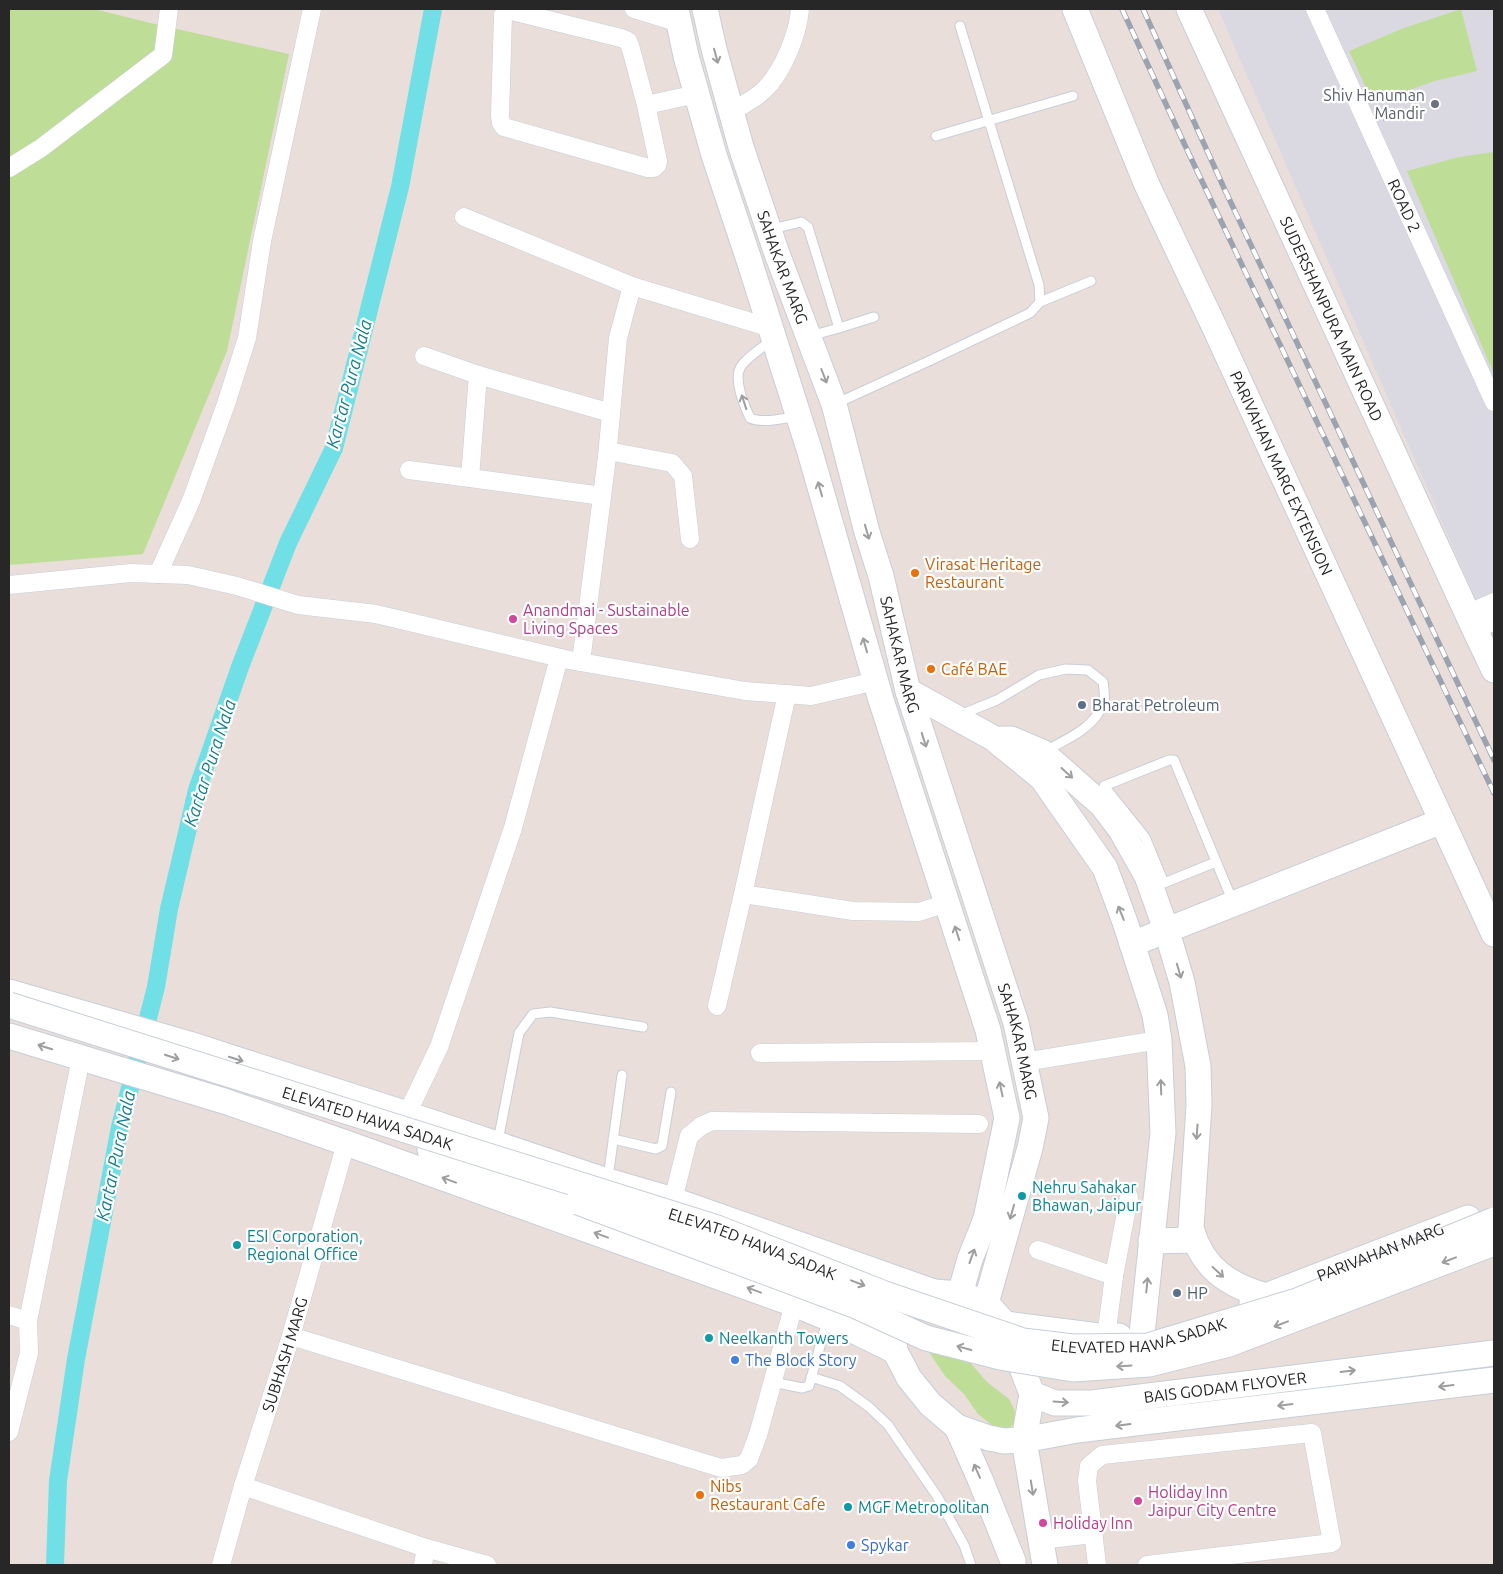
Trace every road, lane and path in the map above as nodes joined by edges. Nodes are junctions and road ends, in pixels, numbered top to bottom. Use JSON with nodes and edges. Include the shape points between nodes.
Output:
{"nodes":[{"id":1,"x":169,"y":9,"type":"edge"},
{"id":2,"x":312,"y":9,"type":"edge"},
{"id":3,"x":634,"y":9,"type":"edge"},
{"id":4,"x":706,"y":9,"type":"edge"},
{"id":5,"x":800,"y":9,"type":"edge"},
{"id":6,"x":1075,"y":9,"type":"edge"},
{"id":7,"x":1189,"y":9,"type":"edge"},
{"id":8,"x":1315,"y":9,"type":"edge"},
{"id":9,"x":678,"y":16,"type":"edge"},
{"id":10,"x":960,"y":26,"type":"dead end"},
{"id":11,"x":697,"y":94,"type":"junction"},
{"id":12,"x":1073,"y":96,"type":"dead end"},
{"id":13,"x":646,"y":105,"type":"junction"},
{"id":14,"x":1421,"y":111,"type":"dead end"},
{"id":15,"x":731,"y":112,"type":"junction"},
{"id":16,"x":990,"y":121,"type":"junction"},
{"id":17,"x":1369,"y":125,"type":"junction"},
{"id":18,"x":936,"y":136,"type":"dead end"},
{"id":19,"x":9,"y":168,"type":"edge"},
{"id":20,"x":464,"y":216,"type":"dead end"},
{"id":21,"x":769,"y":230,"type":"junction"},
{"id":22,"x":1091,"y":281,"type":"dead end"},
{"id":23,"x":632,"y":286,"type":"junction"},
{"id":24,"x":1040,"y":302,"type":"junction"},
{"id":25,"x":874,"y":317,"type":"dead end"},
{"id":26,"x":839,"y":328,"type":"junction"},
{"id":27,"x":772,"y":334,"type":"junction"},
{"id":28,"x":808,"y":336,"type":"junction"},
{"id":29,"x":424,"y":356,"type":"dead end"},
{"id":30,"x":478,"y":375,"type":"junction"},
{"id":31,"x":1494,"y":402,"type":"edge"},
{"id":32,"x":834,"y":404,"type":"junction"},
{"id":33,"x":611,"y":414,"type":"junction"},
{"id":34,"x":798,"y":416,"type":"junction"},
{"id":35,"x":608,"y":451,"type":"junction"},
{"id":36,"x":409,"y":470,"type":"dead end"},
{"id":37,"x":470,"y":478,"type":"junction"},
{"id":38,"x":602,"y":496,"type":"junction"},
{"id":39,"x":690,"y":539,"type":"dead end"},
{"id":40,"x":158,"y":574,"type":"junction"},
{"id":41,"x":9,"y":585,"type":"edge"},
{"id":42,"x":1494,"y":602,"type":"edge"},
{"id":43,"x":1479,"y":622,"type":"edge"},
{"id":44,"x":559,"y":658,"type":"junction"},
{"id":45,"x":581,"y":662,"type":"junction"},
{"id":46,"x":1494,"y":670,"type":"edge"},
{"id":47,"x":876,"y":681,"type":"junction"},
{"id":48,"x":908,"y":691,"type":"junction"},
{"id":49,"x":786,"y":694,"type":"junction"},
{"id":50,"x":955,"y":717,"type":"junction"},
{"id":51,"x":993,"y":738,"type":"junction"},
{"id":52,"x":1042,"y":752,"type":"junction"},
{"id":53,"x":1442,"y":822,"type":"junction"},
{"id":54,"x":1216,"y":862,"type":"junction"},
{"id":55,"x":743,"y":894,"type":"junction"},
{"id":56,"x":947,"y":903,"type":"junction"},
{"id":57,"x":1234,"y":905,"type":"junction"},
{"id":58,"x":1167,"y":932,"type":"junction"},
{"id":59,"x":1494,"y":934,"type":"edge"},
{"id":60,"x":1132,"y":944,"type":"junction"},
{"id":61,"x":9,"y":992,"type":"edge"},
{"id":62,"x":9,"y":1005,"type":"edge"},
{"id":63,"x":717,"y":1006,"type":"dead end"},
{"id":64,"x":643,"y":1027,"type":"dead end"},
{"id":65,"x":9,"y":1036,"type":"edge"},
{"id":66,"x":1159,"y":1040,"type":"junction"},
{"id":67,"x":993,"y":1051,"type":"junction"},
{"id":68,"x":760,"y":1053,"type":"dead end"},
{"id":69,"x":81,"y":1058,"type":"junction"},
{"id":70,"x":1024,"y":1062,"type":"junction"},
{"id":71,"x":622,"y":1075,"type":"dead end"},
{"id":72,"x":671,"y":1092,"type":"dead end"},
{"id":73,"x":224,"y":1101,"type":"junction"},
{"id":74,"x":406,"y":1114,"type":"junction"},
{"id":75,"x":979,"y":1124,"type":"dead end"},
{"id":76,"x":613,"y":1140,"type":"junction"},
{"id":77,"x":346,"y":1143,"type":"junction"},
{"id":78,"x":497,"y":1144,"type":"junction"},
{"id":79,"x":608,"y":1181,"type":"junction"},
{"id":80,"x":1129,"y":1197,"type":"dead end"},
{"id":81,"x":673,"y":1200,"type":"junction"},
{"id":82,"x":1494,"y":1208,"type":"edge"},
{"id":83,"x":1494,"y":1220,"type":"edge"},
{"id":84,"x":1195,"y":1240,"type":"junction"},
{"id":85,"x":1152,"y":1241,"type":"junction"},
{"id":86,"x":1494,"y":1242,"type":"edge"},
{"id":87,"x":1038,"y":1250,"type":"dead end"},
{"id":88,"x":1114,"y":1276,"type":"junction"},
{"id":89,"x":934,"y":1292,"type":"junction"},
{"id":90,"x":960,"y":1294,"type":"junction"},
{"id":91,"x":1266,"y":1296,"type":"junction"},
{"id":92,"x":986,"y":1303,"type":"junction"},
{"id":93,"x":794,"y":1304,"type":"junction"},
{"id":94,"x":9,"y":1315,"type":"edge"},
{"id":95,"x":828,"y":1318,"type":"junction"},
{"id":96,"x":28,"y":1321,"type":"junction"},
{"id":97,"x":1005,"y":1324,"type":"junction"},
{"id":98,"x":1142,"y":1334,"type":"junction"},
{"id":99,"x":291,"y":1336,"type":"junction"},
{"id":100,"x":1106,"y":1337,"type":"junction"},
{"id":101,"x":895,"y":1351,"type":"junction"},
{"id":102,"x":1494,"y":1353,"type":"edge"},
{"id":103,"x":811,"y":1377,"type":"junction"},
{"id":104,"x":1494,"y":1380,"type":"edge"},
{"id":105,"x":773,"y":1382,"type":"junction"},
{"id":106,"x":1032,"y":1394,"type":"junction"},
{"id":107,"x":957,"y":1427,"type":"junction"},
{"id":108,"x":9,"y":1432,"type":"edge"},
{"id":109,"x":1024,"y":1440,"type":"junction"},
{"id":110,"x":243,"y":1486,"type":"junction"},
{"id":111,"x":1093,"y":1534,"type":"junction"},
{"id":112,"x":1040,"y":1540,"type":"junction"},
{"id":113,"x":426,"y":1548,"type":"junction"},
{"id":114,"x":220,"y":1565,"type":"edge"},
{"id":115,"x":423,"y":1565,"type":"edge"},
{"id":116,"x":487,"y":1565,"type":"edge"},
{"id":117,"x":971,"y":1565,"type":"edge"},
{"id":118,"x":1013,"y":1565,"type":"edge"},
{"id":119,"x":1045,"y":1565,"type":"edge"},
{"id":120,"x":1096,"y":1565,"type":"edge"},
{"id":121,"x":1147,"y":1565,"type":"edge"}],
"edges":[{"from":1,"to":19,"type":"street","via":[[163,55],[41,148]]},
{"from":2,"to":40,"type":"street","via":[[262,242],[247,338],[191,501]]},
{"from":3,"to":9,"type":"street"},
{"from":4,"to":15,"type":"street","name":"SAHAKAR MARG","one_way":true},
{"from":5,"to":15,"type":"street","via":[[800,19],[786,61],[764,90]]},
{"from":6,"to":53,"type":"street","name":"PARIVAHAN MARG EXTENSION","via":[[1147,185]]},
{"from":7,"to":43,"type":"street","name":"SUDERSHANPURA MAIN ROAD"},
{"from":8,"to":17,"type":"street","name":"ROAD 2"},
{"from":9,"to":11,"type":"street","name":"SAHAKAR MARG"},
{"from":10,"to":16,"type":"lane"},
{"from":11,"to":13,"type":"street"},
{"from":11,"to":27,"type":"street","name":"SAHAKAR MARG"},
{"from":12,"to":16,"type":"lane"},
{"from":13,"to":13,"type":"street","via":[[658,161],[654,168],[504,127],[500,116],[503,15],[512,11],[628,41]]},
{"from":14,"to":17,"type":"path"},
{"from":15,"to":21,"type":"street","name":"SAHAKAR MARG"},
{"from":16,"to":18,"type":"lane"},
{"from":16,"to":24,"type":"lane","via":[[1039,285]]},
{"from":17,"to":31,"type":"street","name":"ROAD 2"},
{"from":20,"to":23,"type":"street"},
{"from":21,"to":26,"type":"lane","via":[[802,222],[808,227]]},
{"from":21,"to":28,"type":"street","name":"SAHAKAR MARG"},
{"from":22,"to":24,"type":"lane"},
{"from":23,"to":27,"type":"street"},
{"from":23,"to":33,"type":"street","via":[[618,338]]},
{"from":24,"to":32,"type":"lane","via":[[1030,313]]},
{"from":25,"to":26,"type":"lane"},
{"from":26,"to":28,"type":"lane"},
{"from":27,"to":34,"type":"street","name":"SAHAKAR MARG"},
{"from":34,"to":27,"type":"lane","one_way":true,"via":[[752,420],[744,403],[737,377],[740,367]]},
{"from":28,"to":32,"type":"street","name":"SAHAKAR MARG","one_way":true},
{"from":29,"to":30,"type":"street"},
{"from":30,"to":33,"type":"street"},
{"from":30,"to":37,"type":"street"},
{"from":32,"to":48,"type":"street","name":"SAHAKAR MARG","one_way":true},
{"from":33,"to":35,"type":"street"},
{"from":47,"to":34,"type":"street","name":"SAHAKAR MARG","one_way":true},
{"from":35,"to":38,"type":"street"},
{"from":35,"to":39,"type":"street","via":[[672,463],[684,476]]},
{"from":36,"to":37,"type":"street"},
{"from":37,"to":38,"type":"street"},
{"from":38,"to":45,"type":"street"},
{"from":40,"to":41,"type":"street","via":[[131,573]]},
{"from":40,"to":44,"type":"street","via":[[188,575],[298,604],[376,614]]},
{"from":42,"to":43,"type":"street"},
{"from":43,"to":46,"type":"street","name":"SUDERSHANPURA MAIN ROAD"},
{"from":44,"to":45,"type":"street"},
{"from":44,"to":74,"type":"street","via":[[498,873],[439,1047]]},
{"from":45,"to":49,"type":"street","via":[[745,691]]},
{"from":47,"to":49,"type":"street","via":[[811,696]]},
{"from":47,"to":56,"type":"street","name":"SAHAKAR MARG"},
{"from":48,"to":50,"type":"street"},
{"from":48,"to":70,"type":"street","name":"SAHAKAR MARG","one_way":true,"via":[[1016,1023]]},
{"from":49,"to":55,"type":"street"},
{"from":50,"to":51,"type":"street"},
{"from":50,"to":52,"type":"lane","via":[[997,700],[1039,675],[1066,669],[1088,670],[1103,682],[1104,700],[1096,716],[1080,732]]},
{"from":51,"to":52,"type":"street","via":[[1010,739]]},
{"from":60,"to":51,"type":"street","one_way":true,"via":[[1105,868],[1042,778]]},
{"from":52,"to":58,"type":"street","one_way":true,"via":[[1102,806],[1121,830],[1147,876]]},
{"from":53,"to":57,"type":"street"},
{"from":53,"to":59,"type":"street","name":"PARIVAHAN MARG EXTENSION"},
{"from":54,"to":54,"type":"lane","via":[[1174,760],[1104,786],[1145,837],[1164,883]]},
{"from":54,"to":57,"type":"lane"},
{"from":55,"to":56,"type":"street","via":[[854,911],[919,912]]},
{"from":55,"to":63,"type":"street"},
{"from":67,"to":56,"type":"street","name":"SAHAKAR MARG","one_way":true},
{"from":57,"to":58,"type":"street"},
{"from":58,"to":60,"type":"street"},
{"from":58,"to":84,"type":"street","one_way":true,"via":[[1182,982],[1198,1066],[1199,1105],[1191,1228]]},
{"from":60,"to":66,"type":"street","via":[[1155,1015]]},
{"from":61,"to":74,"type":"street","one_way":true,"via":[[189,1044]]},
{"from":62,"to":83,"type":"street","name":"ELEVATED HAWA SADAK","one_way":true,"bridge":true,"via":[[717,1228],[885,1294],[1023,1341],[1073,1347],[1148,1346],[1297,1301]]},
{"from":64,"to":78,"type":"lane","via":[[550,1012],[533,1014],[519,1033]]},
{"from":69,"to":65,"type":"street","one_way":true},
{"from":66,"to":70,"type":"street"},
{"from":85,"to":66,"type":"street","one_way":true,"via":[[1163,1133]]},
{"from":67,"to":68,"type":"street"},
{"from":90,"to":67,"type":"street","name":"SAHAKAR MARG","one_way":true,"via":[[986,1219],[1007,1118]]},
{"from":69,"to":73,"type":"street"},
{"from":69,"to":96,"type":"street"},
{"from":70,"to":92,"type":"street","name":"SAHAKAR MARG","one_way":true,"via":[[1036,1118]]},
{"from":71,"to":76,"type":"lane"},
{"from":72,"to":76,"type":"lane","via":[[662,1146],[656,1149]]},
{"from":73,"to":77,"type":"street"},
{"from":86,"to":73,"type":"street","name":"ELEVATED HAWA SADAK","one_way":true,"bridge":true,"via":[[1229,1344],[1149,1364],[1073,1369],[1000,1357],[926,1338],[854,1305],[404,1141],[293,1110]]},
{"from":74,"to":78,"type":"street"},
{"from":75,"to":81,"type":"street","via":[[712,1122],[689,1136]]},
{"from":76,"to":79,"type":"lane"},
{"from":93,"to":77,"type":"street","one_way":true},
{"from":77,"to":99,"type":"street","name":"SUBHASH MARG"},
{"from":78,"to":79,"type":"street"},
{"from":79,"to":81,"type":"street"},
{"from":80,"to":88,"type":"street"},
{"from":81,"to":89,"type":"street"},
{"from":82,"to":91,"type":"street","name":"PARIVAHAN MARG"},
{"from":84,"to":85,"type":"street"},
{"from":84,"to":91,"type":"street","one_way":true,"via":[[1208,1263],[1226,1280]]},
{"from":98,"to":85,"type":"street","one_way":true},
{"from":87,"to":88,"type":"street"},
{"from":88,"to":100,"type":"street"},
{"from":89,"to":90,"type":"street"},
{"from":89,"to":101,"type":"street","via":[[915,1296],[903,1306],[892,1330]]},
{"from":90,"to":92,"type":"street"},
{"from":91,"to":98,"type":"street","via":[[1222,1316]]},
{"from":92,"to":97,"type":"street"},
{"from":93,"to":95,"type":"street"},
{"from":93,"to":105,"type":"street"},
{"from":94,"to":96,"type":"street"},
{"from":95,"to":101,"type":"street"},
{"from":95,"to":103,"type":"lane"},
{"from":96,"to":108,"type":"street","via":[[30,1353]]},
{"from":97,"to":100,"type":"street"},
{"from":97,"to":106,"type":"street"},
{"from":98,"to":100,"type":"street"},
{"from":99,"to":105,"type":"street","via":[[721,1468],[742,1465],[749,1459]]},
{"from":99,"to":110,"type":"street","name":"SUBHASH MARG"},
{"from":101,"to":107,"type":"street","via":[[909,1378],[930,1404]]},
{"from":106,"to":102,"type":"street","name":"BAIS GODAM FLYOVER","one_way":true,"via":[[1055,1403],[1092,1403]]},
{"from":103,"to":105,"type":"lane","via":[[809,1386],[802,1388]]},
{"from":103,"to":117,"type":"lane","via":[[840,1386],[888,1425],[937,1496],[964,1545]]},
{"from":104,"to":109,"type":"street","name":"BAIS GODAM FLYOVER","one_way":true,"via":[[1077,1430]]},
{"from":106,"to":109,"type":"street"},
{"from":107,"to":109,"type":"street","via":[[1004,1441]]},
{"from":118,"to":107,"type":"street","one_way":true},
{"from":109,"to":112,"type":"street","one_way":true},
{"from":110,"to":113,"type":"street"},
{"from":110,"to":114,"type":"street","name":"SUBHASH MARG"},
{"from":111,"to":112,"type":"street"},
{"from":111,"to":120,"type":"street"},
{"from":111,"to":121,"type":"street","via":[[1088,1466],[1102,1455],[1312,1433],[1332,1542]]},
{"from":112,"to":119,"type":"street"},
{"from":113,"to":115,"type":"street"},
{"from":113,"to":116,"type":"street"}]}
